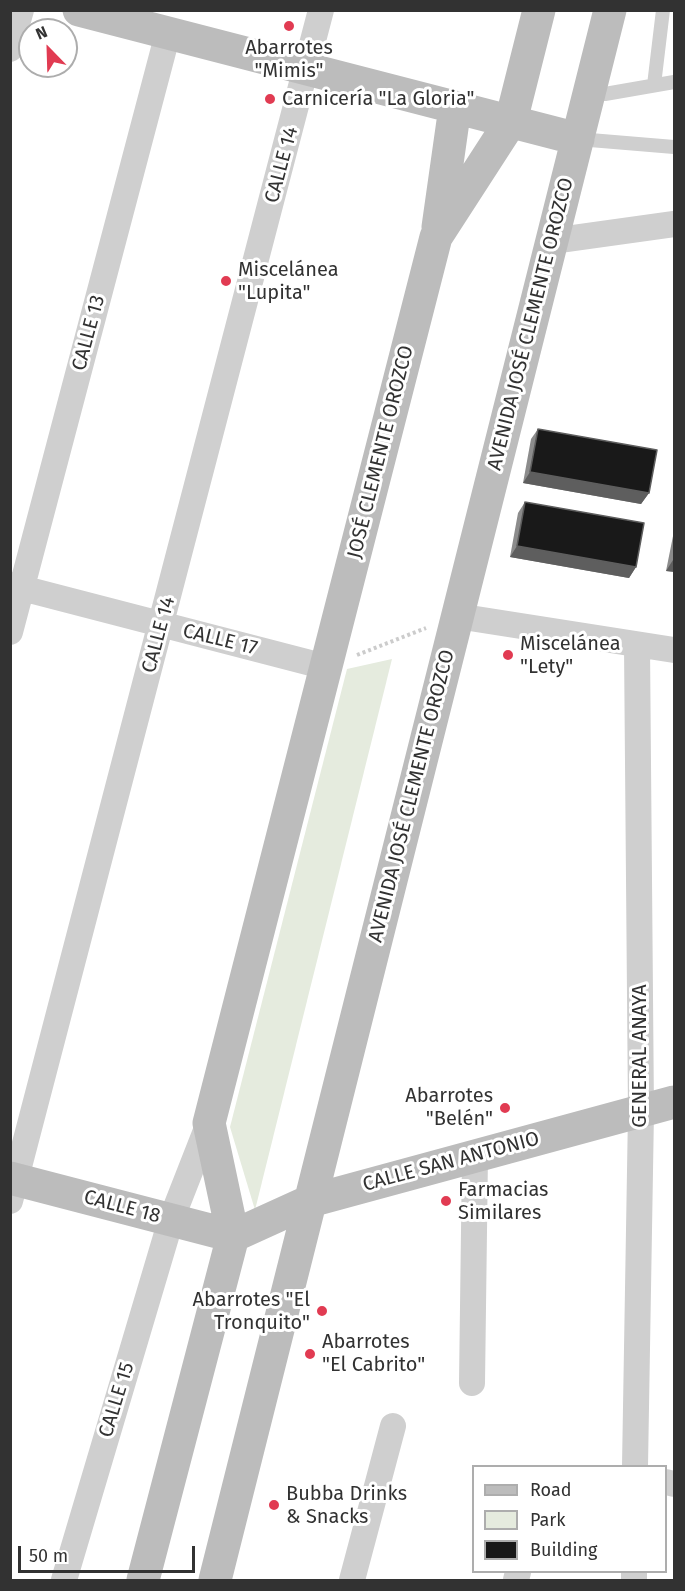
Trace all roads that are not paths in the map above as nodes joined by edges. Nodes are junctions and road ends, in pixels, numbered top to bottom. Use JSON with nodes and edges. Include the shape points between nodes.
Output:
{"nodes":[{"id":1,"x":21,"y":10,"type":"edge"},
{"id":2,"x":79,"y":10,"type":"edge"},
{"id":3,"x":321,"y":10,"type":"edge"},
{"id":4,"x":539,"y":10,"type":"edge"},
{"id":5,"x":610,"y":10,"type":"edge"},
{"id":6,"x":663,"y":10,"type":"edge"},
{"id":7,"x":132,"y":17,"type":"edge"},
{"id":8,"x":168,"y":33,"type":"junction"},
{"id":9,"x":10,"y":49,"type":"edge"},
{"id":10,"x":307,"y":69,"type":"junction"},
{"id":11,"x":675,"y":82,"type":"edge"},
{"id":12,"x":654,"y":85,"type":"junction"},
{"id":13,"x":590,"y":89,"type":"junction"},
{"id":14,"x":455,"y":107,"type":"junction"},
{"id":15,"x":511,"y":121,"type":"junction"},
{"id":16,"x":578,"y":139,"type":"junction"},
{"id":17,"x":675,"y":147,"type":"edge"},
{"id":18,"x":675,"y":224,"type":"edge"},
{"id":19,"x":436,"y":237,"type":"junction"},
{"id":20,"x":552,"y":241,"type":"junction"},
{"id":21,"x":16,"y":587,"type":"edge"},
{"id":22,"x":457,"y":616,"type":"junction"},
{"id":23,"x":161,"y":624,"type":"junction"},
{"id":24,"x":10,"y":632,"type":"edge"},
{"id":25,"x":637,"y":646,"type":"junction"},
{"id":26,"x":675,"y":650,"type":"edge"},
{"id":27,"x":326,"y":667,"type":"junction"},
{"id":28,"x":675,"y":1102,"type":"edge"},
{"id":29,"x":640,"y":1112,"type":"junction"},
{"id":30,"x":209,"y":1123,"type":"junction"},
{"id":31,"x":475,"y":1155,"type":"junction"},
{"id":32,"x":12,"y":1186,"type":"edge"},
{"id":33,"x":310,"y":1201,"type":"junction"},
{"id":34,"x":171,"y":1220,"type":"junction"},
{"id":35,"x":233,"y":1236,"type":"junction"},
{"id":36,"x":472,"y":1383,"type":"dead end"},
{"id":37,"x":393,"y":1426,"type":"dead end"},
{"id":38,"x":635,"y":1465,"type":"edge"},
{"id":39,"x":64,"y":1581,"type":"edge"},
{"id":40,"x":143,"y":1581,"type":"edge"},
{"id":41,"x":215,"y":1581,"type":"edge"},
{"id":42,"x":352,"y":1581,"type":"edge"}],
"edges":[{"from":1,"to":9,"type":"street"},
{"from":2,"to":7,"type":"street"},
{"from":3,"to":10,"type":"street","name":"CALLE 14"},
{"from":4,"to":15,"type":"street"},
{"from":5,"to":13,"type":"street","name":"AVENIDA JOSÉ CLEMENTE OROZCO"},
{"from":6,"to":12,"type":"lane"},
{"from":7,"to":8,"type":"street"},
{"from":8,"to":10,"type":"street"},
{"from":8,"to":21,"type":"street","name":"CALLE 13"},
{"from":10,"to":14,"type":"street"},
{"from":10,"to":23,"type":"street","name":"CALLE 14"},
{"from":11,"to":12,"type":"lane"},
{"from":12,"to":13,"type":"lane","via":[[605,94]]},
{"from":13,"to":16,"type":"street","name":"AVENIDA JOSÉ CLEMENTE OROZCO"},
{"from":14,"to":15,"type":"street"},
{"from":14,"to":19,"type":"street","name":"JOSÉ CLEMENTE OROZCO"},
{"from":15,"to":16,"type":"street"},
{"from":15,"to":19,"type":"street","name":"JOSÉ CLEMENTE OROZCO"},
{"from":16,"to":17,"type":"lane"},
{"from":16,"to":20,"type":"street","name":"AVENIDA JOSÉ CLEMENTE OROZCO"},
{"from":18,"to":20,"type":"street"},
{"from":19,"to":27,"type":"street","name":"JOSÉ CLEMENTE OROZCO"},
{"from":20,"to":22,"type":"street","name":"AVENIDA JOSÉ CLEMENTE OROZCO"},
{"from":21,"to":23,"type":"street","name":"CALLE 17"},
{"from":21,"to":24,"type":"street","name":"CALLE 13"},
{"from":22,"to":25,"type":"street"},
{"from":22,"to":33,"type":"street","name":"AVENIDA JOSÉ CLEMENTE OROZCO"},
{"from":23,"to":27,"type":"street","name":"CALLE 17"},
{"from":23,"to":32,"type":"street","name":"CALLE 14"},
{"from":25,"to":26,"type":"street"},
{"from":25,"to":29,"type":"street","name":"GENERAL ANAYA"},
{"from":27,"to":30,"type":"street"},
{"from":28,"to":29,"type":"street","name":"CALLE SAN ANTONIO"},
{"from":29,"to":31,"type":"street","name":"CALLE SAN ANTONIO"},
{"from":29,"to":38,"type":"street","name":"GENERAL ANAYA"},
{"from":30,"to":34,"type":"street"},
{"from":30,"to":35,"type":"street"},
{"from":31,"to":33,"type":"street","name":"CALLE SAN ANTONIO"},
{"from":31,"to":36,"type":"street"},
{"from":32,"to":34,"type":"street","name":"CALLE 18"},
{"from":33,"to":35,"type":"street","name":"CALLE SAN ANTONIO"},
{"from":33,"to":41,"type":"street","name":"AVENIDA JOSÉ CLEMENTE OROZCO"},
{"from":34,"to":35,"type":"street","name":"CALLE 18"},
{"from":34,"to":39,"type":"street","name":"CALLE 15"},
{"from":35,"to":40,"type":"street"},
{"from":37,"to":42,"type":"street"}]}
